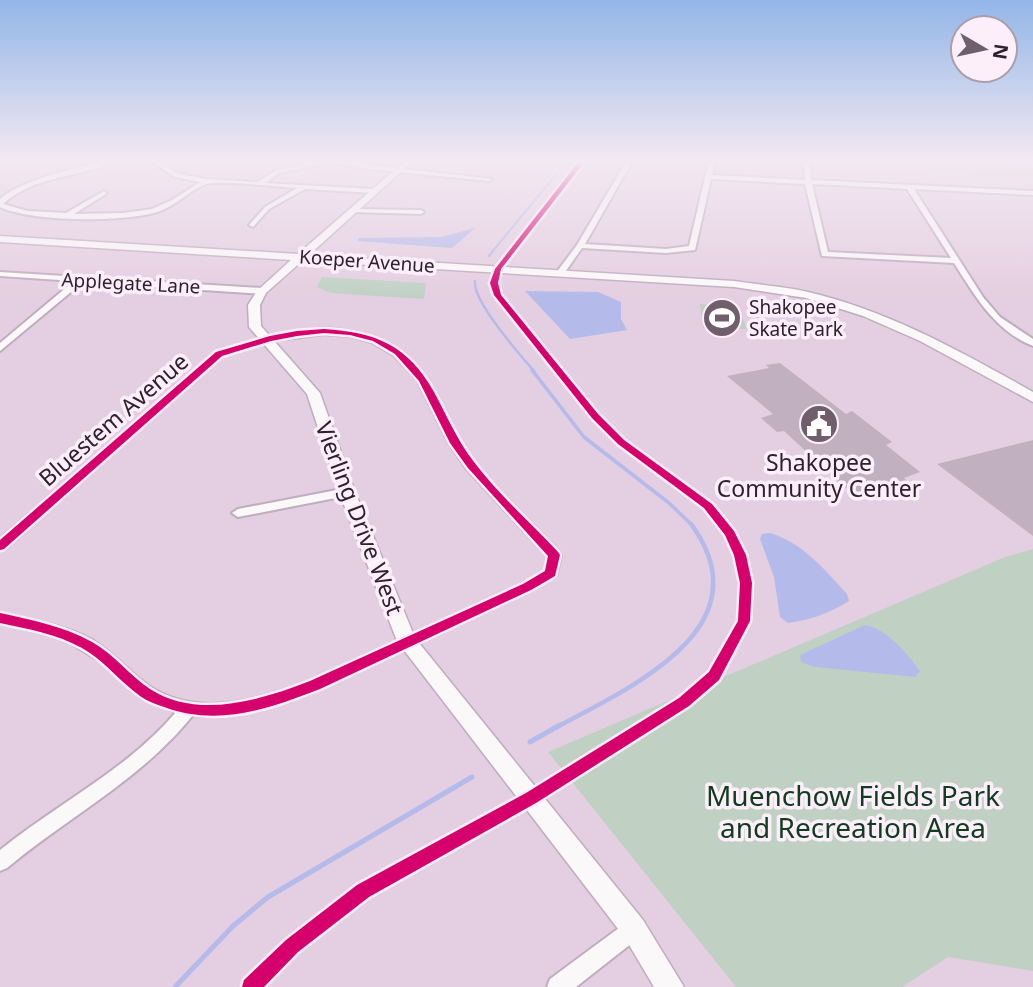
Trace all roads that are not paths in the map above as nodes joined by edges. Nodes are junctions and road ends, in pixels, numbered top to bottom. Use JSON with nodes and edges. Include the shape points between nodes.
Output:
{"nodes":[{"id":1,"x":5,"y":206,"type":"edge"},
{"id":2,"x":82,"y":206,"type":"edge"},
{"id":3,"x":163,"y":206,"type":"edge"},
{"id":4,"x":270,"y":206,"type":"edge"},
{"id":5,"x":357,"y":206,"type":"edge"},
{"id":6,"x":603,"y":206,"type":"edge"},
{"id":7,"x":701,"y":206,"type":"edge"},
{"id":8,"x":814,"y":206,"type":"edge"},
{"id":9,"x":921,"y":206,"type":"edge"},
{"id":10,"x":352,"y":211,"type":"junction"},
{"id":11,"x":421,"y":212,"type":"dead end"},
{"id":12,"x":68,"y":214,"type":"junction"},
{"id":13,"x":253,"y":225,"type":"dead end"},
{"id":14,"x":0,"y":239,"type":"edge"},
{"id":15,"x":580,"y":246,"type":"junction"},
{"id":16,"x":680,"y":251,"type":"joint"},
{"id":17,"x":299,"y":257,"type":"junction"},
{"id":18,"x":955,"y":261,"type":"junction"},
{"id":19,"x":560,"y":273,"type":"junction"},
{"id":20,"x":0,"y":274,"type":"edge"},
{"id":21,"x":80,"y":280,"type":"junction"},
{"id":22,"x":262,"y":290,"type":"junction"},
{"id":23,"x":262,"y":337,"type":"junction"},
{"id":24,"x":1033,"y":342,"type":"edge"},
{"id":25,"x":0,"y":348,"type":"edge"},
{"id":26,"x":1033,"y":398,"type":"edge"},
{"id":27,"x":347,"y":492,"type":"junction"},
{"id":28,"x":238,"y":513,"type":"dead end"},
{"id":29,"x":0,"y":546,"type":"edge"},
{"id":30,"x":0,"y":618,"type":"edge"},
{"id":31,"x":407,"y":641,"type":"junction"},
{"id":32,"x":189,"y":708,"type":"junction"},
{"id":33,"x":0,"y":862,"type":"edge"},
{"id":34,"x":634,"y":929,"type":"junction"},
{"id":35,"x":558,"y":987,"type":"edge"},
{"id":36,"x":670,"y":987,"type":"edge"}],
"edges":[{"from":1,"to":12,"type":"street","via":[[20,212]]},
{"from":2,"to":12,"type":"street"},
{"from":3,"to":12,"type":"street","via":[[112,217]]},
{"from":4,"to":13,"type":"street"},
{"from":5,"to":10,"type":"street"},
{"from":6,"to":15,"type":"street"},
{"from":7,"to":16,"type":"street","via":[[692,248]]},
{"from":8,"to":18,"type":"street","via":[[825,254]]},
{"from":9,"to":18,"type":"street"},
{"from":10,"to":11,"type":"street"},
{"from":10,"to":17,"type":"street"},
{"from":14,"to":17,"type":"street","name":"Koeper Avenue"},
{"from":15,"to":16,"type":"street"},
{"from":15,"to":19,"type":"street"},
{"from":17,"to":19,"type":"street","name":"Koeper Avenue"},
{"from":17,"to":22,"type":"street"},
{"from":18,"to":24,"type":"street","via":[[998,319]]},
{"from":19,"to":26,"type":"street","name":"Koeper Avenue","via":[[734,284],[807,295],[883,318]]},
{"from":20,"to":21,"type":"street","name":"Applegate Lane"},
{"from":21,"to":22,"type":"street","name":"Applegate Lane"},
{"from":21,"to":25,"type":"street"},
{"from":22,"to":23,"type":"street","name":"Vierling Drive West","via":[[254,305],[255,327]]},
{"from":23,"to":27,"type":"street","name":"Vierling Drive West","via":[[313,393]]},
{"from":23,"to":29,"type":"street","name":"Bluestem Avenue","via":[[219,354]]},
{"from":23,"to":31,"type":"street","name":"Bluestem Avenue","via":[[324,330],[360,335],[393,348],[418,372],[460,451],[500,502],[554,555],[551,573]]},
{"from":27,"to":28,"type":"street"},
{"from":27,"to":31,"type":"street","name":"Vierling Drive West"},
{"from":30,"to":32,"type":"street","via":[[79,639],[154,698]]},
{"from":31,"to":32,"type":"street","via":[[260,705]]},
{"from":31,"to":34,"type":"street","name":"Vierling Drive West"},
{"from":32,"to":33,"type":"street","via":[[147,757]]},
{"from":34,"to":35,"type":"street"},
{"from":34,"to":36,"type":"street","name":"Vierling Drive West"}]}
